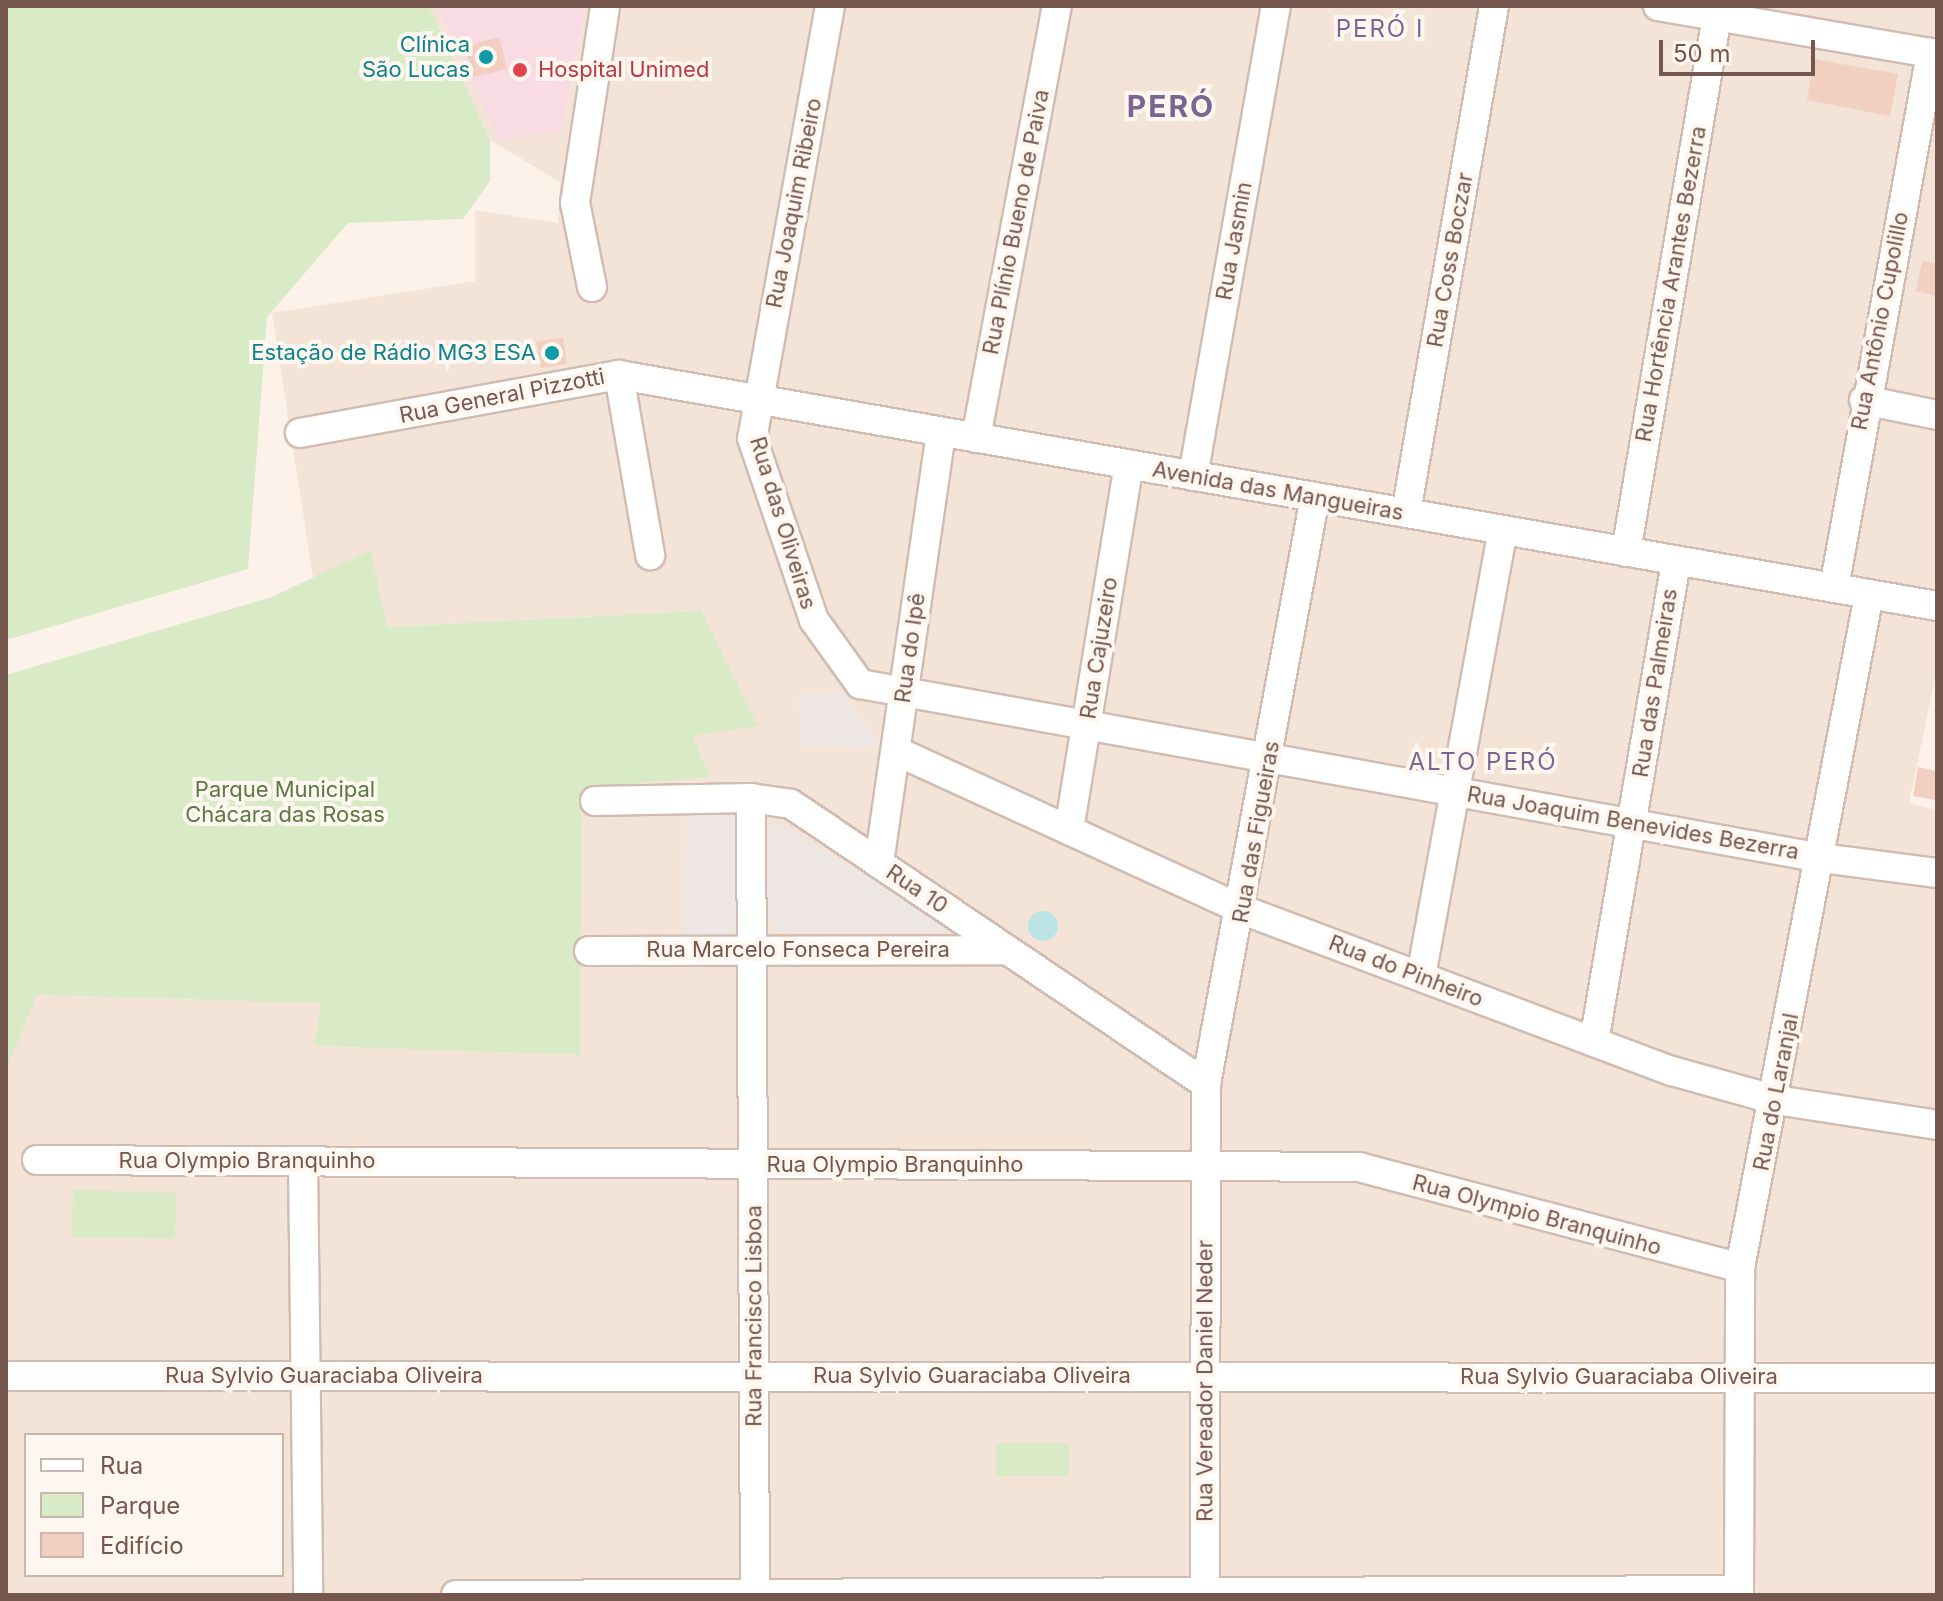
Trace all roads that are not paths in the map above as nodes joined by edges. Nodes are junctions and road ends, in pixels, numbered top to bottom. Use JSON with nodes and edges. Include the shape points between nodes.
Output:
{"nodes":[{"id":1,"x":605,"y":6,"type":"edge"},
{"id":2,"x":830,"y":6,"type":"edge"},
{"id":3,"x":1057,"y":6,"type":"edge"},
{"id":4,"x":1276,"y":6,"type":"edge"},
{"id":5,"x":1494,"y":6,"type":"edge"},
{"id":6,"x":1658,"y":6,"type":"edge"},
{"id":7,"x":1753,"y":15,"type":"edge"},
{"id":8,"x":1717,"y":16,"type":"junction"},
{"id":9,"x":1934,"y":54,"type":"edge"},
{"id":10,"x":592,"y":287,"type":"dead end"},
{"id":11,"x":619,"y":375,"type":"junction"},
{"id":12,"x":757,"y":399,"type":"junction"},
{"id":13,"x":1864,"y":400,"type":"junction"},
{"id":14,"x":1937,"y":415,"type":"edge"},
{"id":15,"x":941,"y":432,"type":"junction"},
{"id":16,"x":300,"y":433,"type":"dead end"},
{"id":17,"x":976,"y":438,"type":"junction"},
{"id":18,"x":1129,"y":465,"type":"junction"},
{"id":19,"x":1193,"y":476,"type":"junction"},
{"id":20,"x":1315,"y":497,"type":"junction"},
{"id":21,"x":1406,"y":513,"type":"junction"},
{"id":22,"x":1503,"y":530,"type":"junction"},
{"id":23,"x":1626,"y":552,"type":"junction"},
{"id":24,"x":650,"y":555,"type":"dead end"},
{"id":25,"x":1676,"y":561,"type":"junction"},
{"id":26,"x":1834,"y":588,"type":"junction"},
{"id":27,"x":1869,"y":595,"type":"junction"},
{"id":28,"x":1937,"y":606,"type":"edge"},
{"id":29,"x":904,"y":691,"type":"junction"},
{"id":30,"x":1087,"y":724,"type":"junction"},
{"id":31,"x":896,"y":751,"type":"junction"},
{"id":32,"x":1270,"y":757,"type":"junction"},
{"id":33,"x":1453,"y":791,"type":"junction"},
{"id":34,"x":751,"y":798,"type":"junction"},
{"id":35,"x":595,"y":801,"type":"dead end"},
{"id":36,"x":1632,"y":823,"type":"junction"},
{"id":37,"x":1069,"y":830,"type":"junction"},
{"id":38,"x":1821,"y":858,"type":"junction"},
{"id":39,"x":879,"y":863,"type":"junction"},
{"id":40,"x":1937,"y":873,"type":"edge"},
{"id":41,"x":1243,"y":910,"type":"junction"},
{"id":42,"x":751,"y":950,"type":"junction"},
{"id":43,"x":1007,"y":950,"type":"junction"},
{"id":44,"x":589,"y":951,"type":"dead end"},
{"id":45,"x":1421,"y":976,"type":"junction"},
{"id":46,"x":1594,"y":1042,"type":"junction"},
{"id":47,"x":1206,"y":1084,"type":"junction"},
{"id":48,"x":1776,"y":1100,"type":"junction"},
{"id":49,"x":1937,"y":1125,"type":"edge"},
{"id":50,"x":37,"y":1160,"type":"dead end"},
{"id":51,"x":303,"y":1162,"type":"junction"},
{"id":52,"x":753,"y":1164,"type":"junction"},
{"id":53,"x":1205,"y":1167,"type":"junction"},
{"id":54,"x":1740,"y":1268,"type":"junction"},
{"id":55,"x":6,"y":1376,"type":"edge"},
{"id":56,"x":305,"y":1376,"type":"junction"},
{"id":57,"x":754,"y":1376,"type":"junction"},
{"id":58,"x":1205,"y":1377,"type":"junction"},
{"id":59,"x":1738,"y":1378,"type":"junction"},
{"id":60,"x":1937,"y":1378,"type":"edge"},
{"id":61,"x":1739,"y":1593,"type":"edge"},
{"id":62,"x":755,"y":1594,"type":"edge"},
{"id":63,"x":1205,"y":1594,"type":"edge"},
{"id":64,"x":308,"y":1595,"type":"edge"},
{"id":65,"x":456,"y":1595,"type":"edge"}],
"edges":[{"from":1,"to":10,"type":"street","via":[[575,203]]},
{"from":2,"to":12,"type":"street","name":"Rua Joaquim Ribeiro"},
{"from":3,"to":17,"type":"street","name":"Rua Plínio Bueno de Paiva"},
{"from":4,"to":19,"type":"street","name":"Rua Jasmin"},
{"from":5,"to":21,"type":"street","name":"Rua Coss Boczar"},
{"from":6,"to":8,"type":"street"},
{"from":7,"to":8,"type":"street"},
{"from":7,"to":9,"type":"street"},
{"from":8,"to":23,"type":"street","name":"Rua Hortência Arantes Bezerra"},
{"from":9,"to":13,"type":"street","name":"Rua Antônio Cupolillo"},
{"from":11,"to":12,"type":"street","name":"Avenida das Mangueiras"},
{"from":11,"to":16,"type":"street","name":"Rua General Pizzotti"},
{"from":11,"to":24,"type":"street","name":"Rua General Pizzotti"},
{"from":12,"to":15,"type":"street","name":"Avenida das Mangueiras"},
{"from":12,"to":29,"type":"street","name":"Rua das Oliveiras","via":[[752,438],[814,620],[860,684]]},
{"from":13,"to":14,"type":"street"},
{"from":13,"to":26,"type":"street","name":"Rua Antônio Cupolillo"},
{"from":15,"to":17,"type":"street","name":"Avenida das Mangueiras"},
{"from":15,"to":29,"type":"street","name":"Rua do Ipê"},
{"from":17,"to":18,"type":"street","name":"Avenida das Mangueiras"},
{"from":18,"to":19,"type":"street","name":"Avenida das Mangueiras"},
{"from":18,"to":30,"type":"street","name":"Rua Cajuzeiro"},
{"from":19,"to":20,"type":"street","name":"Avenida das Mangueiras"},
{"from":20,"to":21,"type":"street","name":"Avenida das Mangueiras"},
{"from":20,"to":32,"type":"street","name":"Rua das Figueiras"},
{"from":21,"to":22,"type":"street","name":"Avenida das Mangueiras"},
{"from":22,"to":23,"type":"street","name":"Avenida das Mangueiras"},
{"from":22,"to":33,"type":"street"},
{"from":23,"to":25,"type":"street","name":"Avenida das Mangueiras"},
{"from":25,"to":26,"type":"street","name":"Avenida das Mangueiras"},
{"from":25,"to":36,"type":"street","name":"Rua das Palmeiras"},
{"from":26,"to":27,"type":"street","name":"Avenida das Mangueiras"},
{"from":27,"to":28,"type":"street","name":"Avenida das Mangueiras"},
{"from":27,"to":38,"type":"street","name":"Rua do Laranjal"},
{"from":29,"to":30,"type":"street","name":"Rua Joaquim Benevides Bezerra"},
{"from":29,"to":31,"type":"street","name":"Rua do Ipê"},
{"from":30,"to":32,"type":"street","name":"Rua Joaquim Benevides Bezerra"},
{"from":30,"to":37,"type":"street","name":"Rua Cajuzeiro"},
{"from":31,"to":37,"type":"street","name":"Rua do Pinheiro"},
{"from":31,"to":39,"type":"street","name":"Rua do Ipê"},
{"from":32,"to":33,"type":"street","name":"Rua Joaquim Benevides Bezerra"},
{"from":32,"to":41,"type":"street","name":"Rua das Figueiras"},
{"from":33,"to":36,"type":"street","name":"Rua Joaquim Benevides Bezerra"},
{"from":33,"to":45,"type":"street"},
{"from":34,"to":35,"type":"street","name":"Rua 10"},
{"from":34,"to":39,"type":"street","name":"Rua 10","via":[[791,804]]},
{"from":34,"to":42,"type":"street","name":"Rua Francisco Lisboa"},
{"from":36,"to":38,"type":"street","name":"Rua Joaquim Benevides Bezerra"},
{"from":36,"to":46,"type":"street","name":"Rua das Palmeiras"},
{"from":37,"to":41,"type":"street","name":"Rua do Pinheiro"},
{"from":38,"to":40,"type":"street","name":"Rua Joaquim Benevides Bezerra"},
{"from":38,"to":48,"type":"street","name":"Rua do Laranjal"},
{"from":39,"to":43,"type":"street","name":"Rua 10"},
{"from":41,"to":45,"type":"street","name":"Rua do Pinheiro"},
{"from":41,"to":47,"type":"street","name":"Rua das Figueiras"},
{"from":42,"to":43,"type":"street","name":"Rua Marcelo Fonseca Pereira"},
{"from":42,"to":44,"type":"street","name":"Rua Marcelo Fonseca Pereira"},
{"from":42,"to":52,"type":"street","name":"Rua Francisco Lisboa"},
{"from":43,"to":47,"type":"street","name":"Rua 10"},
{"from":45,"to":46,"type":"street","name":"Rua do Pinheiro"},
{"from":46,"to":48,"type":"street","name":"Rua do Pinheiro"},
{"from":47,"to":53,"type":"street","name":"Rua das Figueiras"},
{"from":48,"to":49,"type":"street","name":"Rua do Pinheiro"},
{"from":48,"to":54,"type":"street","name":"Rua do Laranjal"},
{"from":50,"to":51,"type":"street","name":"Rua Olympio Branquinho"},
{"from":51,"to":52,"type":"street","name":"Rua Olympio Branquinho"},
{"from":51,"to":56,"type":"street"},
{"from":52,"to":53,"type":"street","name":"Rua Olympio Branquinho"},
{"from":52,"to":57,"type":"street","name":"Rua Francisco Lisboa"},
{"from":53,"to":54,"type":"street","name":"Rua Olympio Branquinho","via":[[1359,1167]]},
{"from":53,"to":58,"type":"street","name":"Rua Vereador Daniel Neder"},
{"from":54,"to":59,"type":"street","name":"Rua do Laranjal"},
{"from":55,"to":56,"type":"street","name":"Rua Sylvio Guaraciaba Oliveira"},
{"from":56,"to":57,"type":"street","name":"Rua Sylvio Guaraciaba Oliveira"},
{"from":56,"to":64,"type":"street"},
{"from":57,"to":58,"type":"street","name":"Rua Sylvio Guaraciaba Oliveira"},
{"from":57,"to":62,"type":"street","name":"Rua Francisco Lisboa"},
{"from":58,"to":59,"type":"street","name":"Rua Sylvio Guaraciaba Oliveira"},
{"from":58,"to":63,"type":"street","name":"Rua Vereador Daniel Neder"},
{"from":59,"to":60,"type":"street","name":"Rua Sylvio Guaraciaba Oliveira"},
{"from":59,"to":61,"type":"street","name":"Rua do Laranjal"},
{"from":61,"to":63,"type":"street"},
{"from":62,"to":63,"type":"street"},
{"from":62,"to":65,"type":"street"}]}
